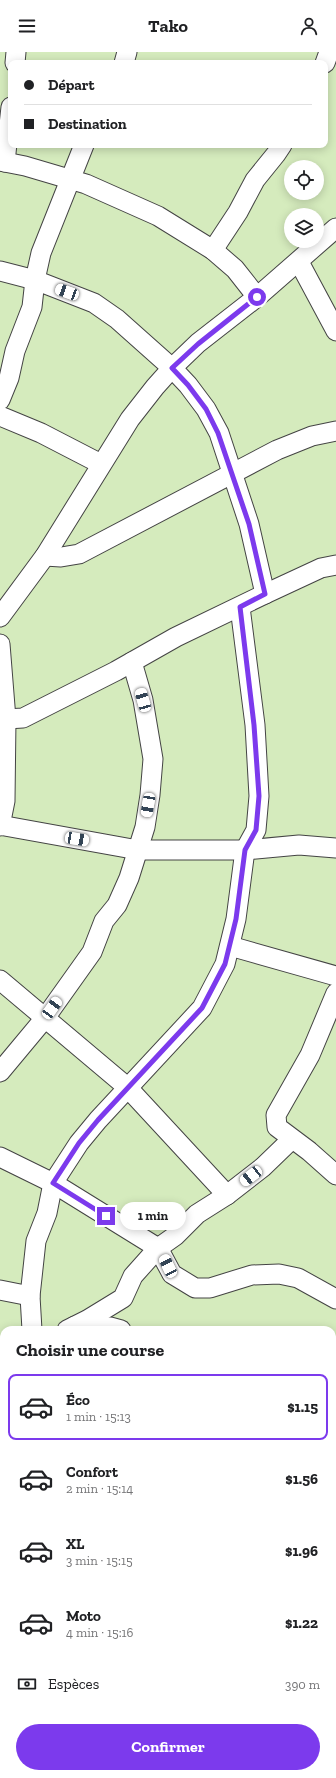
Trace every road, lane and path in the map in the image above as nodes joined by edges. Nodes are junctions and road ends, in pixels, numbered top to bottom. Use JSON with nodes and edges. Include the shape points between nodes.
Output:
{"nodes":[{"id":1,"x":8,"y":125,"type":"edge"},
{"id":2,"x":83,"y":148,"type":"edge"},
{"id":3,"x":280,"y":148,"type":"edge"},
{"id":4,"x":2,"y":162,"type":"edge"},
{"id":5,"x":71,"y":179,"type":"junction"},
{"id":6,"x":336,"y":228,"type":"edge"},
{"id":7,"x":213,"y":250,"type":"junction"},
{"id":8,"x":298,"y":262,"type":"junction"},
{"id":9,"x":0,"y":271,"type":"edge"},
{"id":10,"x":35,"y":280,"type":"junction"},
{"id":11,"x":257,"y":297,"type":"junction"},
{"id":12,"x":336,"y":331,"type":"edge"},
{"id":13,"x":172,"y":368,"type":"junction"},
{"id":14,"x":0,"y":400,"type":"edge"},
{"id":15,"x":0,"y":416,"type":"edge"},
{"id":16,"x":336,"y":431,"type":"edge"},
{"id":17,"x":100,"y":464,"type":"junction"},
{"id":18,"x":232,"y":475,"type":"junction"},
{"id":19,"x":45,"y":556,"type":"junction"},
{"id":20,"x":336,"y":565,"type":"edge"},
{"id":21,"x":265,"y":594,"type":"junction"},
{"id":22,"x":240,"y":607,"type":"junction"},
{"id":23,"x":0,"y":617,"type":"edge"},
{"id":24,"x":0,"y":644,"type":"edge"},
{"id":25,"x":132,"y":662,"type":"junction"},
{"id":26,"x":3,"y":717,"type":"edge"},
{"id":27,"x":0,"y":826,"type":"edge"},
{"id":28,"x":336,"y":848,"type":"edge"},
{"id":29,"x":138,"y":850,"type":"junction"},
{"id":30,"x":245,"y":850,"type":"junction"},
{"id":31,"x":230,"y":946,"type":"junction"},
{"id":32,"x":336,"y":976,"type":"edge"},
{"id":33,"x":0,"y":980,"type":"edge"},
{"id":34,"x":336,"y":993,"type":"edge"},
{"id":35,"x":44,"y":1018,"type":"junction"},
{"id":36,"x":0,"y":1072,"type":"edge"},
{"id":37,"x":127,"y":1087,"type":"junction"},
{"id":38,"x":292,"y":1139,"type":"junction"},
{"id":39,"x":0,"y":1157,"type":"edge"},
{"id":40,"x":336,"y":1175,"type":"edge"},
{"id":41,"x":53,"y":1183,"type":"junction"},
{"id":42,"x":227,"y":1195,"type":"junction"},
{"id":43,"x":158,"y":1248,"type":"junction"},
{"id":44,"x":0,"y":1290,"type":"edge"},
{"id":45,"x":30,"y":1296,"type":"junction"},
{"id":46,"x":336,"y":1299,"type":"edge"},
{"id":47,"x":32,"y":1326,"type":"edge"},
{"id":48,"x":74,"y":1326,"type":"edge"}],
"edges":[{"from":1,"to":4,"type":"street"},
{"from":2,"to":5,"type":"street"},
{"from":3,"to":7,"type":"street","via":[[255,180]]},
{"from":4,"to":5,"type":"street"},
{"from":5,"to":7,"type":"street","via":[[158,216]]},
{"from":5,"to":10,"type":"street","via":[[41,253]]},
{"from":6,"to":8,"type":"street"},
{"from":7,"to":11,"type":"street","via":[[234,269]]},
{"from":8,"to":11,"type":"street"},
{"from":8,"to":12,"type":"street"},
{"from":9,"to":10,"type":"street"},
{"from":10,"to":13,"type":"street","via":[[94,303],[117,319]]},
{"from":10,"to":14,"type":"street","via":[[32,307]]},
{"from":11,"to":13,"type":"street"},
{"from":13,"to":17,"type":"street","via":[[130,419]]},
{"from":13,"to":18,"type":"street","via":[[206,409],[218,433]]},
{"from":15,"to":17,"type":"street","via":[[42,433]]},
{"from":16,"to":18,"type":"street","via":[[312,436],[277,450]]},
{"from":17,"to":19,"type":"street"},
{"from":18,"to":19,"type":"street","via":[[79,554]]},
{"from":18,"to":21,"type":"street","via":[[249,524]]},
{"from":19,"to":23,"type":"street"},
{"from":20,"to":21,"type":"street","via":[[321,568]]},
{"from":21,"to":22,"type":"street"},
{"from":22,"to":25,"type":"street"},
{"from":22,"to":30,"type":"street","via":[[253,712],[259,796],[256,830]]},
{"from":24,"to":26,"type":"street"},
{"from":25,"to":26,"type":"street","via":[[23,718]]},
{"from":25,"to":29,"type":"street","via":[[143,700],[153,759],[145,826]]},
{"from":26,"to":27,"type":"street","via":[[5,801]]},
{"from":27,"to":29,"type":"street"},
{"from":28,"to":30,"type":"street","via":[[299,845]]},
{"from":29,"to":30,"type":"street"},
{"from":29,"to":35,"type":"street","via":[[117,905],[104,921],[92,952]]},
{"from":30,"to":31,"type":"street"},
{"from":31,"to":32,"type":"street"},
{"from":31,"to":37,"type":"street","via":[[225,964],[202,1008]]},
{"from":33,"to":35,"type":"street"},
{"from":34,"to":38,"type":"street","via":[[310,1055],[276,1116],[277,1126]]},
{"from":35,"to":36,"type":"street"},
{"from":35,"to":37,"type":"street"},
{"from":37,"to":41,"type":"street","via":[[79,1143]]},
{"from":37,"to":42,"type":"street"},
{"from":38,"to":40,"type":"street"},
{"from":38,"to":42,"type":"street"},
{"from":39,"to":41,"type":"street"},
{"from":41,"to":43,"type":"street"},
{"from":41,"to":45,"type":"street","via":[[48,1213],[36,1241]]},
{"from":42,"to":43,"type":"street","via":[[197,1214],[175,1236]]},
{"from":43,"to":46,"type":"street","via":[[172,1274],[195,1288],[210,1288],[252,1275],[279,1274],[298,1278]]},
{"from":43,"to":48,"type":"street","via":[[133,1276],[123,1298]]},
{"from":44,"to":45,"type":"street"},
{"from":45,"to":47,"type":"street"}]}
